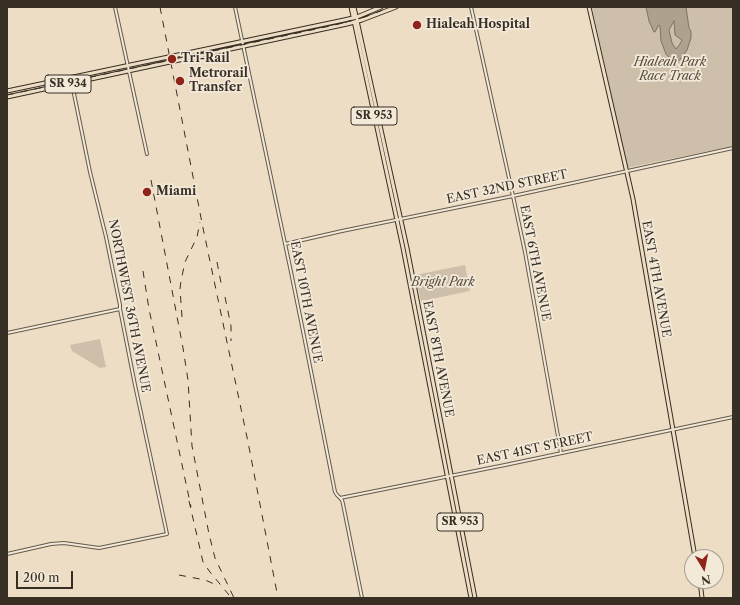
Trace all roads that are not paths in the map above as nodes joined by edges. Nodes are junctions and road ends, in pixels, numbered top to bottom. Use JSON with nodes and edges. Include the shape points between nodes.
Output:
{"nodes":[{"id":1,"x":115,"y":7,"type":"edge"},
{"id":2,"x":234,"y":7,"type":"edge"},
{"id":3,"x":351,"y":7,"type":"edge"},
{"id":4,"x":354,"y":7,"type":"edge"},
{"id":5,"x":381,"y":7,"type":"edge"},
{"id":6,"x":396,"y":7,"type":"edge"},
{"id":7,"x":471,"y":7,"type":"edge"},
{"id":8,"x":589,"y":7,"type":"edge"},
{"id":9,"x":355,"y":17,"type":"junction"},
{"id":10,"x":356,"y":22,"type":"junction"},
{"id":11,"x":242,"y":41,"type":"junction"},
{"id":12,"x":243,"y":46,"type":"junction"},
{"id":13,"x":207,"y":49,"type":"junction"},
{"id":14,"x":208,"y":54,"type":"junction"},
{"id":15,"x":128,"y":65,"type":"junction"},
{"id":16,"x":129,"y":70,"type":"junction"},
{"id":17,"x":72,"y":83,"type":"junction"},
{"id":18,"x":7,"y":91,"type":"edge"},
{"id":19,"x":7,"y":97,"type":"edge"},
{"id":20,"x":733,"y":148,"type":"edge"},
{"id":21,"x":147,"y":154,"type":"dead end"},
{"id":22,"x":627,"y":171,"type":"junction"},
{"id":23,"x":513,"y":196,"type":"junction"},
{"id":24,"x":399,"y":219,"type":"junction"},
{"id":25,"x":285,"y":244,"type":"junction"},
{"id":26,"x":120,"y":310,"type":"junction"},
{"id":27,"x":7,"y":333,"type":"edge"},
{"id":28,"x":733,"y":417,"type":"edge"},
{"id":29,"x":673,"y":430,"type":"junction"},
{"id":30,"x":561,"y":453,"type":"junction"},
{"id":31,"x":449,"y":476,"type":"junction"},
{"id":32,"x":340,"y":498,"type":"junction"},
{"id":33,"x":694,"y":549,"type":"edge"},
{"id":34,"x":7,"y":554,"type":"edge"},
{"id":35,"x":362,"y":598,"type":"edge"},
{"id":36,"x":471,"y":598,"type":"edge"},
{"id":37,"x":475,"y":598,"type":"edge"}],
"edges":[{"from":1,"to":15,"type":"street"},
{"from":2,"to":11,"type":"street","name":"EAST 10TH AVENUE"},
{"from":3,"to":9,"type":"main road","name":"EAST 8TH AVENUE","number":"SR 953"},
{"from":4,"to":9,"type":"main road","name":"EAST 8TH AVENUE","number":"SR 953"},
{"from":5,"to":9,"type":"main road","number":"SR 934"},
{"from":6,"to":10,"type":"main road","number":"SR 934"},
{"from":7,"to":23,"type":"street","name":"EAST 6TH AVENUE"},
{"from":8,"to":22,"type":"main road","name":"EAST 4TH AVENUE"},
{"from":9,"to":10,"type":"main road","name":"EAST 8TH AVENUE","number":"SR 953"},
{"from":9,"to":11,"type":"main road","number":"SR 934"},
{"from":10,"to":12,"type":"main road","number":"SR 934"},
{"from":10,"to":24,"type":"main road","name":"EAST 8TH AVENUE","number":"SR 953"},
{"from":11,"to":12,"type":"street","name":"EAST 10TH AVENUE"},
{"from":11,"to":13,"type":"main road","number":"SR 934"},
{"from":12,"to":14,"type":"main road","number":"SR 934"},
{"from":12,"to":25,"type":"street","name":"EAST 10TH AVENUE"},
{"from":13,"to":14,"type":"main road"},
{"from":13,"to":15,"type":"main road","number":"SR 934"},
{"from":14,"to":16,"type":"main road","number":"SR 934"},
{"from":15,"to":16,"type":"street"},
{"from":15,"to":18,"type":"main road","number":"SR 934"},
{"from":16,"to":17,"type":"main road","number":"SR 934"},
{"from":16,"to":21,"type":"street"},
{"from":17,"to":19,"type":"main road","number":"SR 934"},
{"from":17,"to":26,"type":"street","name":"NORTHWEST 36TH AVENUE"},
{"from":20,"to":22,"type":"street","name":"EAST 32ND STREET"},
{"from":22,"to":23,"type":"street","name":"EAST 32ND STREET"},
{"from":22,"to":29,"type":"main road","name":"EAST 4TH AVENUE"},
{"from":23,"to":24,"type":"street","name":"EAST 32ND STREET"},
{"from":23,"to":30,"type":"street","name":"EAST 6TH AVENUE"},
{"from":24,"to":25,"type":"street","name":"EAST 32ND STREET"},
{"from":24,"to":31,"type":"main road","name":"EAST 8TH AVENUE","number":"SR 953"},
{"from":25,"to":32,"type":"street","name":"EAST 10TH AVENUE","via":[[335,492]]},
{"from":26,"to":27,"type":"street"},
{"from":26,"to":34,"type":"street","name":"NORTHWEST 36TH AVENUE","via":[[167,534],[99,548],[64,543]]},
{"from":28,"to":29,"type":"street","name":"EAST 41ST STREET"},
{"from":29,"to":30,"type":"street","name":"EAST 41ST STREET"},
{"from":29,"to":33,"type":"main road","name":"EAST 4TH AVENUE"},
{"from":30,"to":31,"type":"street","name":"EAST 41ST STREET"},
{"from":31,"to":32,"type":"street","name":"EAST 41ST STREET"},
{"from":31,"to":36,"type":"main road","name":"EAST 8TH AVENUE","number":"SR 953"},
{"from":31,"to":37,"type":"main road","name":"EAST 8TH AVENUE","number":"SR 953"},
{"from":32,"to":35,"type":"street","name":"EAST 10TH AVENUE","via":[[344,504]]}]}
